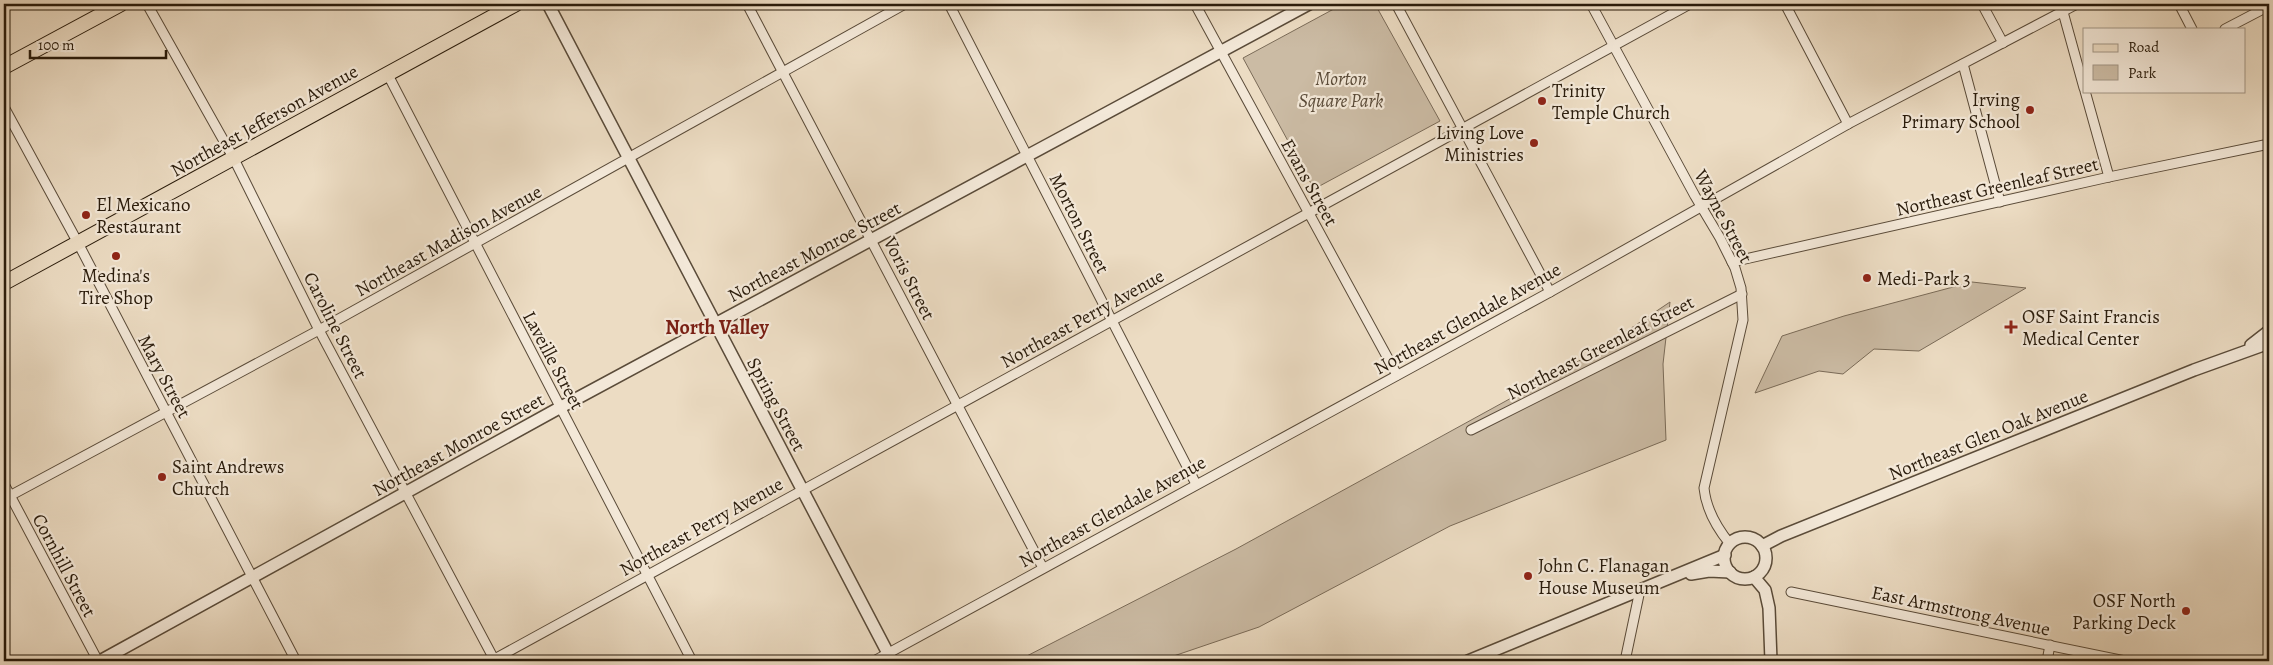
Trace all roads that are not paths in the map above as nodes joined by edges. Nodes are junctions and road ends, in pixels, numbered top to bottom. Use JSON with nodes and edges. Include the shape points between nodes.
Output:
{"nodes":[{"id":1,"x":121,"y":4,"type":"edge"},
{"id":2,"x":147,"y":4,"type":"edge"},
{"id":3,"x":516,"y":4,"type":"edge"},
{"id":4,"x":548,"y":4,"type":"edge"},
{"id":5,"x":747,"y":4,"type":"edge"},
{"id":6,"x":905,"y":4,"type":"edge"},
{"id":7,"x":949,"y":4,"type":"edge"},
{"id":8,"x":1195,"y":4,"type":"edge"},
{"id":9,"x":1309,"y":4,"type":"edge"},
{"id":10,"x":1396,"y":4,"type":"edge"},
{"id":11,"x":1591,"y":4,"type":"edge"},
{"id":12,"x":1690,"y":4,"type":"edge"},
{"id":13,"x":1785,"y":4,"type":"edge"},
{"id":14,"x":1982,"y":4,"type":"edge"},
{"id":15,"x":2077,"y":4,"type":"edge"},
{"id":16,"x":2179,"y":4,"type":"edge"},
{"id":17,"x":2269,"y":6,"type":"edge"},
{"id":18,"x":2063,"y":12,"type":"junction"},
{"id":19,"x":2191,"y":28,"type":"edge"},
{"id":20,"x":2227,"y":28,"type":"edge"},
{"id":21,"x":2003,"y":43,"type":"junction"},
{"id":22,"x":1613,"y":45,"type":"junction"},
{"id":23,"x":1222,"y":52,"type":"junction"},
{"id":24,"x":1964,"y":64,"type":"junction"},
{"id":25,"x":4,"y":67,"type":"edge"},
{"id":26,"x":782,"y":72,"type":"junction"},
{"id":27,"x":387,"y":73,"type":"junction"},
{"id":28,"x":2083,"y":83,"type":"edge"},
{"id":29,"x":2086,"y":92,"type":"edge"},
{"id":30,"x":4,"y":108,"type":"edge"},
{"id":31,"x":1848,"y":124,"type":"junction"},
{"id":32,"x":1464,"y":128,"type":"junction"},
{"id":33,"x":2269,"y":144,"type":"edge"},
{"id":34,"x":1029,"y":156,"type":"junction"},
{"id":35,"x":628,"y":158,"type":"junction"},
{"id":36,"x":234,"y":159,"type":"junction"},
{"id":37,"x":2109,"y":177,"type":"junction"},
{"id":38,"x":2000,"y":202,"type":"junction"},
{"id":39,"x":1701,"y":207,"type":"junction"},
{"id":40,"x":1308,"y":212,"type":"junction"},
{"id":41,"x":872,"y":240,"type":"junction"},
{"id":42,"x":78,"y":243,"type":"junction"},
{"id":43,"x":474,"y":243,"type":"junction"},
{"id":44,"x":1732,"y":262,"type":"junction"},
{"id":45,"x":4,"y":283,"type":"edge"},
{"id":46,"x":1550,"y":292,"type":"junction"},
{"id":47,"x":1742,"y":294,"type":"junction"},
{"id":48,"x":1112,"y":321,"type":"junction"},
{"id":49,"x":714,"y":324,"type":"junction"},
{"id":50,"x":319,"y":330,"type":"junction"},
{"id":51,"x":2269,"y":331,"type":"edge"},
{"id":52,"x":2269,"y":343,"type":"edge"},
{"id":53,"x":2228,"y":358,"type":"junction"},
{"id":54,"x":1397,"y":374,"type":"junction"},
{"id":55,"x":956,"y":405,"type":"junction"},
{"id":56,"x":561,"y":407,"type":"junction"},
{"id":57,"x":166,"y":412,"type":"junction"},
{"id":58,"x":1471,"y":430,"type":"dead end"},
{"id":59,"x":4,"y":484,"type":"edge"},
{"id":60,"x":1196,"y":484,"type":"junction"},
{"id":61,"x":802,"y":489,"type":"junction"},
{"id":62,"x":406,"y":493,"type":"junction"},
{"id":63,"x":7,"y":497,"type":"edge"},
{"id":64,"x":1762,"y":546,"type":"junction"},
{"id":65,"x":1727,"y":550,"type":"junction"},
{"id":66,"x":1043,"y":568,"type":"junction"},
{"id":67,"x":1730,"y":572,"type":"junction"},
{"id":68,"x":647,"y":574,"type":"junction"},
{"id":69,"x":1754,"y":577,"type":"junction"},
{"id":70,"x":253,"y":578,"type":"junction"},
{"id":71,"x":1667,"y":579,"type":"junction"},
{"id":72,"x":1640,"y":590,"type":"junction"},
{"id":73,"x":1791,"y":592,"type":"dead end"},
{"id":74,"x":2050,"y":645,"type":"junction"},
{"id":75,"x":890,"y":657,"type":"edge"},
{"id":76,"x":99,"y":661,"type":"edge"},
{"id":77,"x":296,"y":661,"type":"edge"},
{"id":78,"x":493,"y":661,"type":"edge"},
{"id":79,"x":692,"y":661,"type":"edge"},
{"id":80,"x":874,"y":661,"type":"edge"},
{"id":81,"x":1468,"y":661,"type":"edge"},
{"id":82,"x":1625,"y":661,"type":"edge"},
{"id":83,"x":1771,"y":661,"type":"edge"},
{"id":84,"x":2047,"y":661,"type":"edge"},
{"id":85,"x":2125,"y":661,"type":"edge"}],
"edges":[{"from":1,"to":25,"type":"main road"},
{"from":2,"to":36,"type":"street","name":"Caroline Street"},
{"from":3,"to":27,"type":"main road","name":"Northeast Jefferson Avenue"},
{"from":4,"to":35,"type":"street","name":"Spring Street"},
{"from":5,"to":26,"type":"street","name":"Voris Street"},
{"from":6,"to":26,"type":"street","name":"Northeast Madison Avenue"},
{"from":7,"to":34,"type":"street","name":"Morton Street"},
{"from":8,"to":23,"type":"street","name":"Evans Street"},
{"from":9,"to":23,"type":"street","name":"Northeast Monroe Street"},
{"from":10,"to":32,"type":"street"},
{"from":11,"to":22,"type":"street","name":"Wayne Street"},
{"from":12,"to":22,"type":"street","name":"Northeast Perry Avenue"},
{"from":13,"to":31,"type":"street"},
{"from":14,"to":21,"type":"street"},
{"from":15,"to":18,"type":"street","name":"Northeast Glendale Avenue"},
{"from":16,"to":19,"type":"street"},
{"from":17,"to":20,"type":"street"},
{"from":18,"to":21,"type":"street","name":"Northeast Glendale Avenue"},
{"from":18,"to":28,"type":"street"},
{"from":21,"to":24,"type":"street","name":"Northeast Glendale Avenue"},
{"from":22,"to":32,"type":"street","name":"Northeast Perry Avenue"},
{"from":22,"to":39,"type":"street","name":"Wayne Street"},
{"from":23,"to":34,"type":"street","name":"Northeast Monroe Street"},
{"from":23,"to":40,"type":"street","name":"Evans Street"},
{"from":24,"to":31,"type":"street","name":"Northeast Glendale Avenue"},
{"from":24,"to":38,"type":"street"},
{"from":26,"to":35,"type":"street","name":"Northeast Madison Avenue"},
{"from":26,"to":41,"type":"street","name":"Voris Street"},
{"from":27,"to":36,"type":"main road","name":"Northeast Jefferson Avenue"},
{"from":27,"to":43,"type":"street","name":"Laveille Street"},
{"from":29,"to":37,"type":"street"},
{"from":30,"to":42,"type":"street","name":"Mary Street"},
{"from":31,"to":39,"type":"street","name":"Northeast Glendale Avenue"},
{"from":32,"to":40,"type":"street","name":"Northeast Perry Avenue"},
{"from":32,"to":46,"type":"street"},
{"from":33,"to":37,"type":"street","name":"Northeast Greenleaf Street"},
{"from":34,"to":41,"type":"street","name":"Northeast Monroe Street"},
{"from":34,"to":48,"type":"street","name":"Morton Street"},
{"from":35,"to":43,"type":"street","name":"Northeast Madison Avenue"},
{"from":35,"to":49,"type":"street","name":"Spring Street"},
{"from":36,"to":42,"type":"main road","name":"Northeast Jefferson Avenue"},
{"from":36,"to":50,"type":"street","name":"Caroline Street"},
{"from":37,"to":38,"type":"street","name":"Northeast Greenleaf Street"},
{"from":38,"to":44,"type":"street","name":"Northeast Greenleaf Street"},
{"from":39,"to":44,"type":"street","name":"Wayne Street"},
{"from":39,"to":46,"type":"street","name":"Northeast Glendale Avenue"},
{"from":40,"to":48,"type":"street","name":"Northeast Perry Avenue"},
{"from":40,"to":54,"type":"street","name":"Evans Street"},
{"from":41,"to":49,"type":"street","name":"Northeast Monroe Street"},
{"from":41,"to":55,"type":"street","name":"Voris Street"},
{"from":42,"to":45,"type":"main road","name":"Northeast Jefferson Avenue"},
{"from":42,"to":57,"type":"street","name":"Mary Street"},
{"from":43,"to":50,"type":"street","name":"Northeast Madison Avenue"},
{"from":43,"to":56,"type":"street","name":"Laveille Street"},
{"from":44,"to":47,"type":"street","name":"Wayne Street"},
{"from":46,"to":54,"type":"street","name":"Northeast Glendale Avenue"},
{"from":47,"to":58,"type":"street","name":"Northeast Greenleaf Street"},
{"from":47,"to":65,"type":"street","name":"Wayne Street","via":[[1741,327],[1704,488]]},
{"from":48,"to":55,"type":"street","name":"Northeast Perry Avenue"},
{"from":48,"to":60,"type":"street","name":"Morton Street"},
{"from":49,"to":56,"type":"street","name":"Northeast Monroe Street"},
{"from":49,"to":61,"type":"street","name":"Spring Street"},
{"from":50,"to":57,"type":"street","name":"Northeast Madison Avenue"},
{"from":50,"to":62,"type":"street","name":"Caroline Street"},
{"from":51,"to":53,"type":"street","name":"Northeast Glen Oak Avenue"},
{"from":52,"to":53,"type":"street","name":"Northeast Glen Oak Avenue"},
{"from":53,"to":64,"type":"street","name":"Northeast Glen Oak Avenue"},
{"from":54,"to":60,"type":"street","name":"Northeast Glendale Avenue"},
{"from":55,"to":61,"type":"street","name":"Northeast Perry Avenue"},
{"from":55,"to":66,"type":"street","name":"Voris Street"},
{"from":56,"to":62,"type":"street","name":"Northeast Monroe Street"},
{"from":56,"to":68,"type":"street","name":"Laveille Street"},
{"from":57,"to":63,"type":"street","name":"Northeast Madison Avenue"},
{"from":57,"to":70,"type":"street","name":"Mary Street"},
{"from":59,"to":63,"type":"street","name":"Cornhill Street"},
{"from":60,"to":66,"type":"street","name":"Northeast Glendale Avenue"},
{"from":61,"to":68,"type":"street","name":"Northeast Perry Avenue"},
{"from":61,"to":75,"type":"street","name":"Spring Street"},
{"from":62,"to":70,"type":"street","name":"Northeast Monroe Street"},
{"from":62,"to":78,"type":"street","name":"Caroline Street"},
{"from":63,"to":76,"type":"street","name":"Cornhill Street"},
{"from":64,"to":65,"type":"street","via":[[1752,539],[1740,538]]},
{"from":64,"to":69,"type":"street","via":[[1765,564]]},
{"from":65,"to":67,"type":"street","via":[[1724,561]]},
{"from":65,"to":71,"type":"street"},
{"from":66,"to":75,"type":"street","name":"Northeast Glendale Avenue"},
{"from":67,"to":69,"type":"street","via":[[1741,579]]},
{"from":67,"to":71,"type":"street","via":[[1710,571]]},
{"from":68,"to":78,"type":"street","name":"Northeast Perry Avenue"},
{"from":68,"to":79,"type":"street","name":"Laveille Street"},
{"from":69,"to":83,"type":"street","via":[[1765,590],[1769,608]]},
{"from":70,"to":76,"type":"street","name":"Northeast Monroe Street"},
{"from":70,"to":77,"type":"street","name":"Mary Street"},
{"from":71,"to":72,"type":"street"},
{"from":72,"to":81,"type":"street"},
{"from":72,"to":82,"type":"street"},
{"from":73,"to":74,"type":"street","name":"East Armstrong Avenue"},
{"from":74,"to":84,"type":"street"},
{"from":74,"to":85,"type":"street","name":"East Armstrong Avenue"},
{"from":75,"to":80,"type":"street","name":"Northeast Glendale Avenue"}]}
